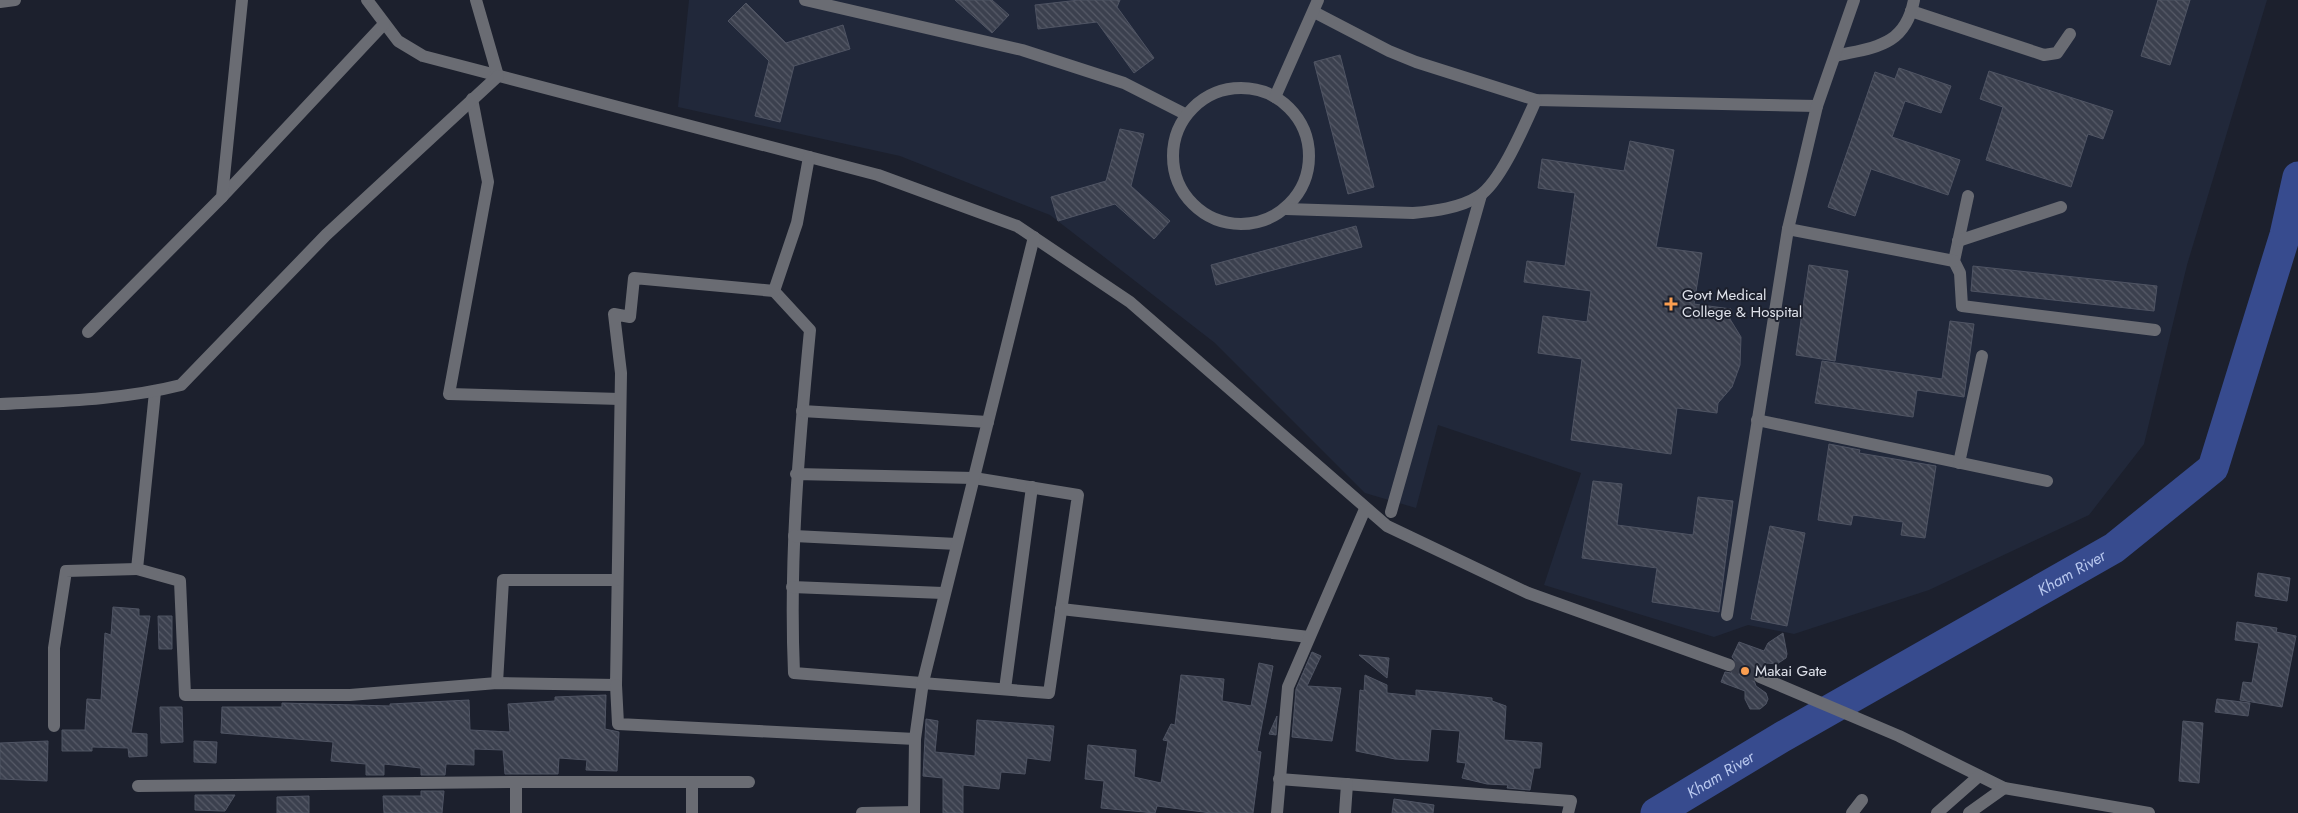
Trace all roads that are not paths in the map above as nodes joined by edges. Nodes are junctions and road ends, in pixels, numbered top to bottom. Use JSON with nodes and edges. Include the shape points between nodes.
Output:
{"nodes":[{"id":1,"x":15,"y":0,"type":"edge"},
{"id":2,"x":242,"y":0,"type":"edge"},
{"id":3,"x":368,"y":0,"type":"edge"},
{"id":4,"x":476,"y":0,"type":"edge"},
{"id":5,"x":805,"y":0,"type":"edge"},
{"id":6,"x":1854,"y":0,"type":"edge"},
{"id":7,"x":0,"y":2,"type":"edge"},
{"id":8,"x":1316,"y":6,"type":"edge"},
{"id":9,"x":1912,"y":6,"type":"edge"},
{"id":10,"x":384,"y":24,"type":"junction"},
{"id":11,"x":2070,"y":34,"type":"dead end"},
{"id":12,"x":1835,"y":56,"type":"junction"},
{"id":13,"x":498,"y":76,"type":"junction"},
{"id":14,"x":1275,"y":97,"type":"junction"},
{"id":15,"x":472,"y":100,"type":"junction"},
{"id":16,"x":1536,"y":100,"type":"junction"},
{"id":17,"x":1817,"y":106,"type":"junction"},
{"id":18,"x":1185,"y":114,"type":"junction"},
{"id":19,"x":809,"y":156,"type":"junction"},
{"id":20,"x":1481,"y":195,"type":"junction"},
{"id":21,"x":1968,"y":196,"type":"dead end"},
{"id":22,"x":222,"y":197,"type":"junction"},
{"id":23,"x":2061,"y":207,"type":"dead end"},
{"id":24,"x":1286,"y":209,"type":"junction"},
{"id":25,"x":1788,"y":228,"type":"junction"},
{"id":26,"x":1034,"y":237,"type":"junction"},
{"id":27,"x":1958,"y":240,"type":"junction"},
{"id":28,"x":1954,"y":261,"type":"junction"},
{"id":29,"x":774,"y":291,"type":"junction"},
{"id":30,"x":2155,"y":330,"type":"dead end"},
{"id":31,"x":88,"y":332,"type":"dead end"},
{"id":32,"x":1982,"y":356,"type":"dead end"},
{"id":33,"x":155,"y":392,"type":"junction"},
{"id":34,"x":620,"y":399,"type":"junction"},
{"id":35,"x":0,"y":404,"type":"edge"},
{"id":36,"x":802,"y":411,"type":"junction"},
{"id":37,"x":1757,"y":420,"type":"junction"},
{"id":38,"x":988,"y":422,"type":"junction"},
{"id":39,"x":1959,"y":463,"type":"junction"},
{"id":40,"x":796,"y":474,"type":"junction"},
{"id":41,"x":974,"y":478,"type":"junction"},
{"id":42,"x":2047,"y":481,"type":"dead end"},
{"id":43,"x":1032,"y":487,"type":"junction"},
{"id":44,"x":1365,"y":509,"type":"junction"},
{"id":45,"x":1391,"y":512,"type":"dead end"},
{"id":46,"x":794,"y":536,"type":"junction"},
{"id":47,"x":957,"y":544,"type":"junction"},
{"id":48,"x":137,"y":568,"type":"junction"},
{"id":49,"x":617,"y":580,"type":"junction"},
{"id":50,"x":792,"y":586,"type":"junction"},
{"id":51,"x":943,"y":593,"type":"junction"},
{"id":52,"x":1061,"y":609,"type":"junction"},
{"id":53,"x":1727,"y":615,"type":"dead end"},
{"id":54,"x":1309,"y":637,"type":"junction"},
{"id":55,"x":1729,"y":665,"type":"tunnel mouth"},
{"id":56,"x":1760,"y":677,"type":"tunnel mouth"},
{"id":57,"x":923,"y":682,"type":"junction"},
{"id":58,"x":497,"y":683,"type":"junction"},
{"id":59,"x":616,"y":685,"type":"junction"},
{"id":60,"x":1005,"y":689,"type":"junction"},
{"id":61,"x":54,"y":726,"type":"dead end"},
{"id":62,"x":915,"y":739,"type":"junction"},
{"id":63,"x":1979,"y":776,"type":"junction"},
{"id":64,"x":1279,"y":779,"type":"junction"},
{"id":65,"x":516,"y":782,"type":"junction"},
{"id":66,"x":692,"y":782,"type":"junction"},
{"id":67,"x":749,"y":782,"type":"dead end"},
{"id":68,"x":1347,"y":784,"type":"junction"},
{"id":69,"x":138,"y":786,"type":"dead end"},
{"id":70,"x":2004,"y":788,"type":"junction"},
{"id":71,"x":1862,"y":800,"type":"dead end"},
{"id":72,"x":516,"y":813,"type":"edge"},
{"id":73,"x":692,"y":813,"type":"edge"},
{"id":74,"x":862,"y":813,"type":"edge"},
{"id":75,"x":914,"y":813,"type":"edge"},
{"id":76,"x":1277,"y":813,"type":"edge"},
{"id":77,"x":1345,"y":813,"type":"edge"},
{"id":78,"x":1568,"y":813,"type":"edge"},
{"id":79,"x":1852,"y":813,"type":"edge"},
{"id":80,"x":1938,"y":813,"type":"edge"},
{"id":81,"x":1970,"y":813,"type":"edge"},
{"id":82,"x":2149,"y":813,"type":"edge"}],
"edges":[{"from":1,"to":7,"type":"street"},
{"from":2,"to":22,"type":"street"},
{"from":3,"to":10,"type":"street"},
{"from":4,"to":13,"type":"street"},
{"from":5,"to":18,"type":"street","via":[[1022,50],[1124,83]]},
{"from":6,"to":12,"type":"street"},
{"from":8,"to":14,"type":"street"},
{"from":8,"to":16,"type":"street","via":[[1389,51]]},
{"from":9,"to":11,"type":"street","via":[[2044,55],[2057,53]]},
{"from":9,"to":12,"type":"street","via":[[1906,25],[1886,44]]},
{"from":10,"to":13,"type":"street","via":[[398,42],[423,56]]},
{"from":10,"to":22,"type":"street"},
{"from":12,"to":17,"type":"street"},
{"from":13,"to":15,"type":"street"},
{"from":13,"to":19,"type":"street"},
{"from":14,"to":18,"type":"street","via":[[1258,88],[1231,87],[1205,96]]},
{"from":14,"to":24,"type":"street","via":[[1282,100],[1300,120],[1310,145],[1308,172]]},
{"from":15,"to":33,"type":"street","via":[[326,235],[181,385]]},
{"from":15,"to":34,"type":"street","via":[[488,182],[448,394]]},
{"from":16,"to":17,"type":"street"},
{"from":16,"to":20,"type":"street","via":[[1504,164]]},
{"from":17,"to":25,"type":"street"},
{"from":18,"to":24,"type":"street","via":[[1174,138],[1172,166],[1181,191],[1199,211],[1224,222],[1251,224]]},
{"from":19,"to":26,"type":"street","via":[[878,174],[1017,226]]},
{"from":19,"to":29,"type":"street","via":[[797,223]]},
{"from":20,"to":24,"type":"street","via":[[1464,204],[1431,212]]},
{"from":20,"to":45,"type":"street"},
{"from":21,"to":27,"type":"street"},
{"from":22,"to":31,"type":"street"},
{"from":23,"to":27,"type":"street"},
{"from":25,"to":28,"type":"street"},
{"from":25,"to":37,"type":"street"},
{"from":26,"to":38,"type":"street"},
{"from":26,"to":44,"type":"street","via":[[1130,302]]},
{"from":27,"to":28,"type":"street"},
{"from":28,"to":30,"type":"street","via":[[1960,273],[1962,306]]},
{"from":29,"to":34,"type":"street","via":[[634,278],[630,317],[614,314],[621,373]]},
{"from":29,"to":36,"type":"street","via":[[810,330]]},
{"from":32,"to":39,"type":"street"},
{"from":33,"to":35,"type":"street"},
{"from":33,"to":48,"type":"street"},
{"from":34,"to":49,"type":"street"},
{"from":36,"to":38,"type":"street"},
{"from":36,"to":40,"type":"street"},
{"from":37,"to":39,"type":"street"},
{"from":37,"to":53,"type":"street"},
{"from":38,"to":41,"type":"street"},
{"from":39,"to":42,"type":"street"},
{"from":40,"to":41,"type":"street"},
{"from":40,"to":46,"type":"street"},
{"from":41,"to":43,"type":"street"},
{"from":41,"to":47,"type":"street"},
{"from":43,"to":52,"type":"street","via":[[1078,495]]},
{"from":43,"to":60,"type":"street"},
{"from":44,"to":54,"type":"street"},
{"from":44,"to":55,"type":"street","via":[[1387,526],[1528,593]]},
{"from":46,"to":47,"type":"street"},
{"from":46,"to":50,"type":"street"},
{"from":47,"to":51,"type":"street"},
{"from":48,"to":58,"type":"street","via":[[180,581],[185,695],[350,695]]},
{"from":48,"to":61,"type":"street","via":[[66,571],[54,648]]},
{"from":49,"to":58,"type":"street","via":[[503,580]]},
{"from":49,"to":59,"type":"street"},
{"from":50,"to":51,"type":"street"},
{"from":50,"to":57,"type":"street","via":[[794,674]]},
{"from":51,"to":57,"type":"street"},
{"from":52,"to":54,"type":"street"},
{"from":52,"to":60,"type":"street","via":[[1049,693]]},
{"from":54,"to":64,"type":"street","via":[[1288,687]]},
{"from":56,"to":63,"type":"street","via":[[1899,736]]},
{"from":57,"to":60,"type":"street"},
{"from":57,"to":62,"type":"street"},
{"from":58,"to":59,"type":"street"},
{"from":59,"to":62,"type":"street","via":[[618,724]]},
{"from":62,"to":75,"type":"street"},
{"from":63,"to":70,"type":"street"},
{"from":63,"to":80,"type":"street"},
{"from":64,"to":68,"type":"street"},
{"from":64,"to":76,"type":"street"},
{"from":65,"to":66,"type":"street"},
{"from":65,"to":69,"type":"street"},
{"from":65,"to":72,"type":"street"},
{"from":66,"to":67,"type":"street"},
{"from":66,"to":73,"type":"street"},
{"from":68,"to":77,"type":"street"},
{"from":68,"to":78,"type":"street","via":[[1571,801]]},
{"from":70,"to":81,"type":"street"},
{"from":70,"to":82,"type":"street"},
{"from":71,"to":79,"type":"street"},
{"from":74,"to":75,"type":"street"}]}
